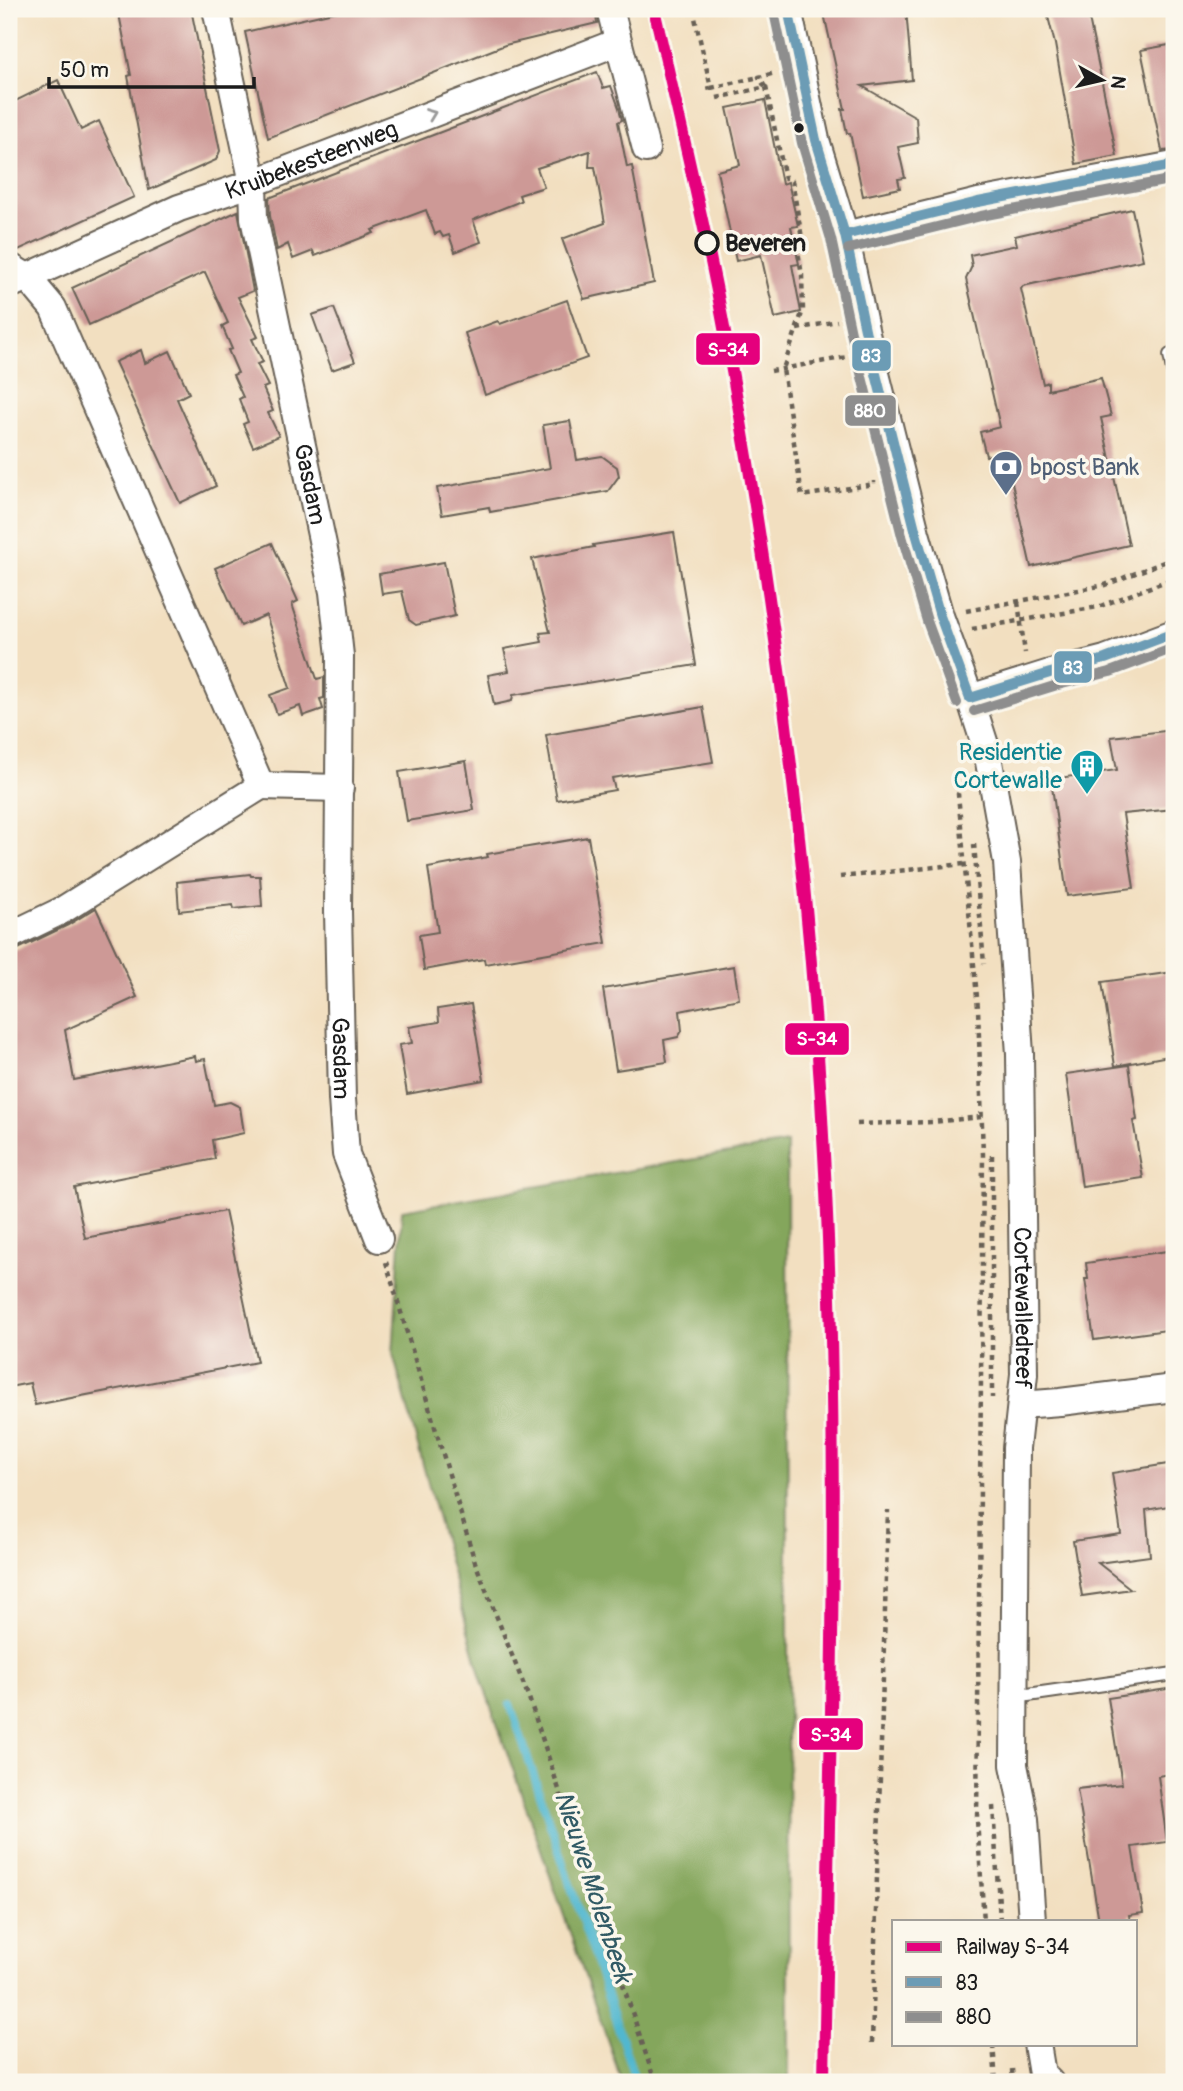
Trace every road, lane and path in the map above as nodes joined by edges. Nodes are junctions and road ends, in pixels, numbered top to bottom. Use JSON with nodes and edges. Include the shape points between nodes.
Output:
{"nodes":[{"id":1,"x":216,"y":9,"type":"edge"},
{"id":2,"x":611,"y":9,"type":"edge"},
{"id":3,"x":693,"y":9,"type":"edge"},
{"id":4,"x":788,"y":9,"type":"edge"},
{"id":5,"x":618,"y":42,"type":"junction"},
{"id":6,"x":800,"y":68,"type":"junction"},
{"id":7,"x":759,"y":77,"type":"junction"},
{"id":8,"x":766,"y":87,"type":"junction"},
{"id":9,"x":717,"y":97,"type":"dead end"},
{"id":10,"x":646,"y":149,"type":"dead end"},
{"id":11,"x":1174,"y":165,"type":"edge"},
{"id":12,"x":253,"y":183,"type":"junction"},
{"id":13,"x":845,"y":235,"type":"junction"},
{"id":14,"x":15,"y":276,"type":"edge"},
{"id":15,"x":863,"y":316,"type":"junction"},
{"id":16,"x":797,"y":329,"type":"junction"},
{"id":17,"x":1170,"y":355,"type":"dead end"},
{"id":18,"x":852,"y":356,"type":"dead end"},
{"id":19,"x":783,"y":369,"type":"junction"},
{"id":20,"x":771,"y":371,"type":"dead end"},
{"id":21,"x":1174,"y":375,"type":"edge"},
{"id":22,"x":872,"y":471,"type":"dead end"},
{"id":23,"x":1174,"y":558,"type":"edge"},
{"id":24,"x":1174,"y":578,"type":"edge"},
{"id":25,"x":1018,"y":602,"type":"junction"},
{"id":26,"x":940,"y":616,"type":"junction"},
{"id":27,"x":1020,"y":620,"type":"junction"},
{"id":28,"x":981,"y":627,"type":"dead end"},
{"id":29,"x":1174,"y":633,"type":"edge"},
{"id":30,"x":1028,"y":680,"type":"junction"},
{"id":31,"x":970,"y":698,"type":"junction"},
{"id":32,"x":261,"y":786,"type":"junction"},
{"id":33,"x":340,"y":788,"type":"junction"},
{"id":34,"x":970,"y":794,"type":"dead end"},
{"id":35,"x":973,"y":832,"type":"dead end"},
{"id":36,"x":964,"y":863,"type":"junction"},
{"id":37,"x":840,"y":877,"type":"dead end"},
{"id":38,"x":9,"y":936,"type":"edge"},
{"id":39,"x":985,"y":974,"type":"dead end"},
{"id":40,"x":981,"y":1117,"type":"junction"},
{"id":41,"x":858,"y":1124,"type":"dead end"},
{"id":42,"x":992,"y":1146,"type":"dead end"},
{"id":43,"x":380,"y":1239,"type":"joint"},
{"id":44,"x":1174,"y":1388,"type":"edge"},
{"id":45,"x":1021,"y":1405,"type":"junction"},
{"id":46,"x":992,"y":1407,"type":"dead end"},
{"id":47,"x":888,"y":1510,"type":"dead end"},
{"id":48,"x":1174,"y":1674,"type":"edge"},
{"id":49,"x":1014,"y":1697,"type":"junction"},
{"id":50,"x":993,"y":1804,"type":"dead end"},
{"id":51,"x":984,"y":1920,"type":"edge"},
{"id":52,"x":1000,"y":1920,"type":"edge"},
{"id":53,"x":1032,"y":1920,"type":"edge"},
{"id":54,"x":872,"y":2043,"type":"dead end"},
{"id":55,"x":993,"y":2046,"type":"edge"},
{"id":56,"x":1037,"y":2046,"type":"edge"},
{"id":57,"x":655,"y":2082,"type":"edge"},
{"id":58,"x":996,"y":2082,"type":"edge"},
{"id":59,"x":1049,"y":2082,"type":"edge"}],
"edges":[{"from":1,"to":12,"type":"street","name":"Gasdam"},
{"from":2,"to":5,"type":"street"},
{"from":3,"to":7,"type":"path","via":[[709,88]]},
{"from":4,"to":6,"type":"street","name":"Cortewalledreef"},
{"from":5,"to":10,"type":"street"},
{"from":12,"to":5,"type":"street","name":"Kruibekesteenweg","one_way":true},
{"from":6,"to":7,"type":"path"},
{"from":6,"to":13,"type":"street","name":"Cortewalledreef"},
{"from":7,"to":8,"type":"path"},
{"from":8,"to":9,"type":"path"},
{"from":8,"to":16,"type":"path","via":[[802,237],[796,240],[803,310]]},
{"from":11,"to":13,"type":"street","via":[[978,202]]},
{"from":12,"to":14,"type":"street","name":"Kruibekesteenweg","via":[[179,208]]},
{"from":12,"to":33,"type":"street","name":"Gasdam","via":[[254,218],[333,592],[340,656]]},
{"from":13,"to":15,"type":"street","name":"Cortewalledreef"},
{"from":14,"to":32,"type":"street","via":[[53,308]]},
{"from":15,"to":16,"type":"path"},
{"from":15,"to":26,"type":"street","name":"Cortewalledreef"},
{"from":16,"to":19,"type":"path"},
{"from":17,"to":21,"type":"lane"},
{"from":18,"to":19,"type":"path"},
{"from":19,"to":20,"type":"path"},
{"from":19,"to":22,"type":"path","via":[[802,496],[874,484]]},
{"from":23,"to":25,"type":"path","via":[[1105,585]]},
{"from":24,"to":27,"type":"path","via":[[1098,607]]},
{"from":25,"to":26,"type":"path"},
{"from":25,"to":27,"type":"path"},
{"from":26,"to":31,"type":"street","name":"Cortewalledreef"},
{"from":27,"to":28,"type":"path"},
{"from":27,"to":30,"type":"path"},
{"from":29,"to":30,"type":"street","via":[[1105,659]]},
{"from":30,"to":31,"type":"street"},
{"from":31,"to":45,"type":"street","name":"Cortewalledreef","via":[[986,751],[1007,862],[1017,986]]},
{"from":32,"to":33,"type":"street"},
{"from":32,"to":38,"type":"street","via":[[61,911]]},
{"from":33,"to":43,"type":"street","name":"Gasdam","via":[[338,911],[346,1154]]},
{"from":34,"to":36,"type":"path","via":[[964,784],[958,794]]},
{"from":35,"to":39,"type":"path"},
{"from":36,"to":37,"type":"path"},
{"from":36,"to":40,"type":"path","via":[[978,1007]]},
{"from":40,"to":41,"type":"path"},
{"from":40,"to":51,"type":"path","via":[[977,1820]]},
{"from":42,"to":46,"type":"path"},
{"from":43,"to":57,"type":"path","via":[[475,1562],[529,1698]]},
{"from":44,"to":45,"type":"street"},
{"from":45,"to":49,"type":"street","name":"Cortewalledreef","via":[[1016,1448]]},
{"from":47,"to":54,"type":"path"},
{"from":48,"to":49,"type":"lane"},
{"from":49,"to":53,"type":"street","name":"Cortewalledreef","via":[[1014,1765],[1025,1819]]},
{"from":50,"to":52,"type":"path"},
{"from":55,"to":58,"type":"path"},
{"from":56,"to":59,"type":"street","via":[[1042,2074]]}]}
